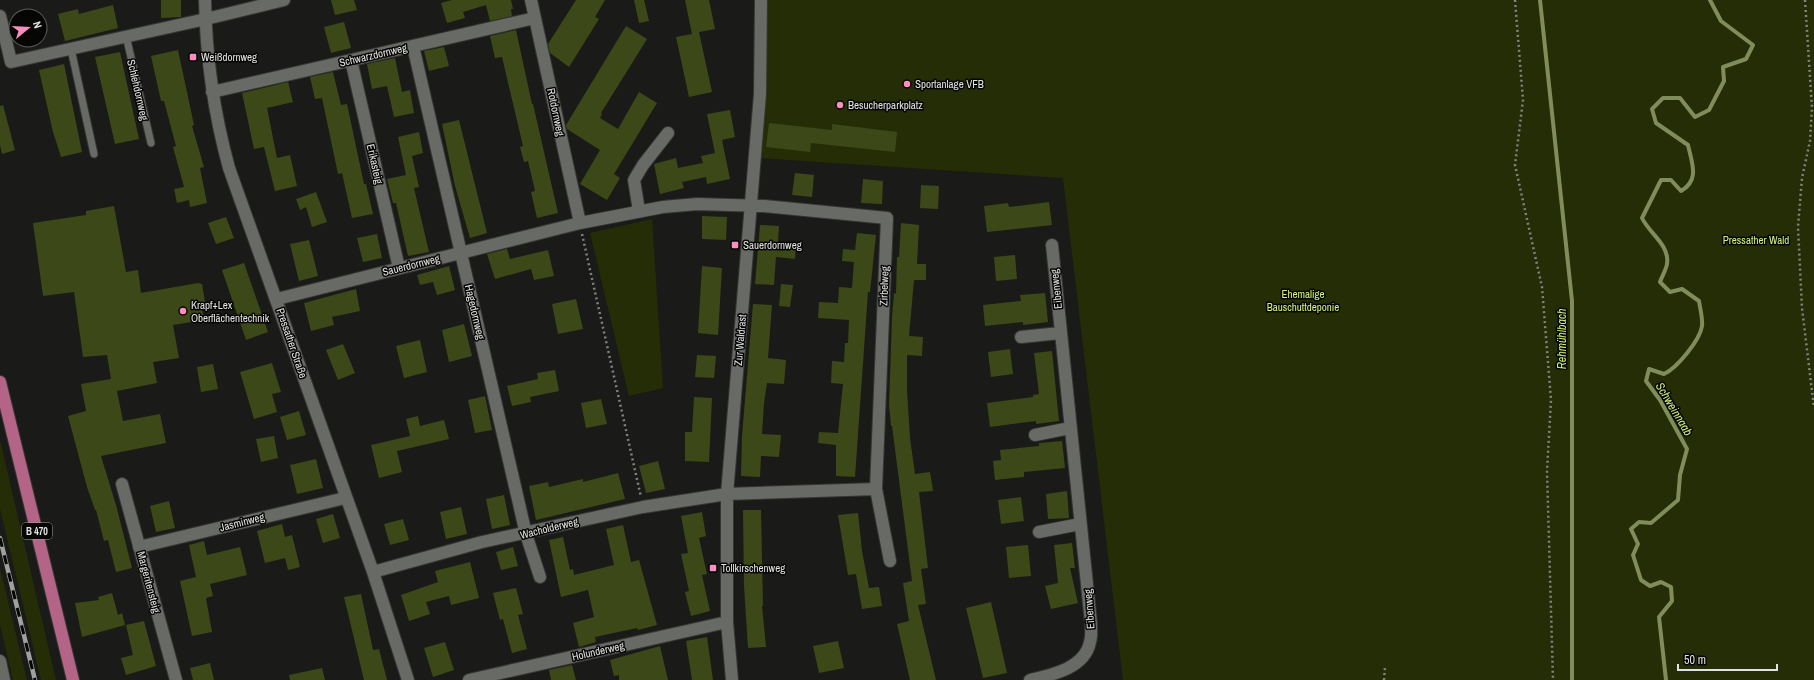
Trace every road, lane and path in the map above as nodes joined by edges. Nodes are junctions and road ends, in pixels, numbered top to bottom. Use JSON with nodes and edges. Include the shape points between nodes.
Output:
{"nodes":[{"id":1,"x":205,"y":0,"type":"edge"},
{"id":2,"x":284,"y":0,"type":"edge"},
{"id":3,"x":532,"y":0,"type":"edge"},
{"id":4,"x":761,"y":0,"type":"edge"},
{"id":5,"x":1515,"y":0,"type":"edge"},
{"id":6,"x":1805,"y":0,"type":"edge"},
{"id":7,"x":0,"y":16,"type":"edge"},
{"id":8,"x":535,"y":18,"type":"junction"},
{"id":9,"x":206,"y":19,"type":"junction"},
{"id":10,"x":126,"y":36,"type":"junction"},
{"id":11,"x":413,"y":46,"type":"junction"},
{"id":12,"x":71,"y":48,"type":"junction"},
{"id":13,"x":351,"y":60,"type":"junction"},
{"id":14,"x":212,"y":92,"type":"junction"},
{"id":15,"x":668,"y":133,"type":"dead end"},
{"id":16,"x":151,"y":143,"type":"dead end"},
{"id":17,"x":94,"y":154,"type":"dead end"},
{"id":18,"x":751,"y":206,"type":"junction"},
{"id":19,"x":639,"y":211,"type":"junction"},
{"id":20,"x":580,"y":224,"type":"junction"},
{"id":21,"x":1052,"y":245,"type":"dead end"},
{"id":22,"x":461,"y":253,"type":"junction"},
{"id":23,"x":399,"y":268,"type":"junction"},
{"id":24,"x":277,"y":299,"type":"junction"},
{"id":25,"x":1060,"y":332,"type":"junction"},
{"id":26,"x":1021,"y":337,"type":"dead end"},
{"id":27,"x":0,"y":382,"type":"edge"},
{"id":28,"x":1814,"y":408,"type":"edge"},
{"id":29,"x":1070,"y":428,"type":"junction"},
{"id":30,"x":1035,"y":434,"type":"dead end"},
{"id":31,"x":122,"y":484,"type":"dead end"},
{"id":32,"x":876,"y":489,"type":"junction"},
{"id":33,"x":726,"y":494,"type":"junction"},
{"id":34,"x":345,"y":498,"type":"junction"},
{"id":35,"x":643,"y":507,"type":"junction"},
{"id":36,"x":1080,"y":524,"type":"junction"},
{"id":37,"x":1039,"y":532,"type":"dead end"},
{"id":38,"x":526,"y":534,"type":"junction"},
{"id":39,"x":139,"y":547,"type":"junction"},
{"id":40,"x":890,"y":561,"type":"dead end"},
{"id":41,"x":373,"y":572,"type":"junction"},
{"id":42,"x":540,"y":577,"type":"dead end"},
{"id":43,"x":727,"y":622,"type":"junction"},
{"id":44,"x":0,"y":661,"type":"edge"},
{"id":45,"x":1385,"y":667,"type":"dead end"},
{"id":46,"x":1037,"y":679,"type":"edge"},
{"id":47,"x":4,"y":680,"type":"edge"},
{"id":48,"x":73,"y":680,"type":"edge"},
{"id":49,"x":176,"y":680,"type":"edge"},
{"id":50,"x":408,"y":680,"type":"edge"},
{"id":51,"x":469,"y":680,"type":"edge"},
{"id":52,"x":732,"y":680,"type":"edge"},
{"id":53,"x":1384,"y":680,"type":"edge"},
{"id":54,"x":1553,"y":680,"type":"edge"}],
"edges":[{"from":1,"to":9,"type":"street","name":"Pressather Straße"},
{"from":2,"to":9,"type":"street"},
{"from":3,"to":8,"type":"street","name":"Rotdornweg"},
{"from":4,"to":18,"type":"street","name":"Zur Waldrast","via":[[760,87]]},
{"from":5,"to":54,"type":"path","via":[[1523,100],[1514,165],[1542,286],[1551,400],[1547,471]]},
{"from":6,"to":28,"type":"path","via":[[1812,108],[1798,227],[1802,308]]},
{"from":7,"to":12,"type":"street","via":[[11,62]]},
{"from":8,"to":11,"type":"street","name":"Schwarzdornweg"},
{"from":8,"to":20,"type":"street","name":"Rotdornweg"},
{"from":9,"to":10,"type":"street"},
{"from":9,"to":14,"type":"street","name":"Pressather Straße"},
{"from":10,"to":12,"type":"street"},
{"from":10,"to":16,"type":"lane","name":"Schlehdornweg"},
{"from":11,"to":13,"type":"street","name":"Schwarzdornweg"},
{"from":11,"to":22,"type":"street","name":"Hagedornweg"},
{"from":12,"to":17,"type":"lane"},
{"from":13,"to":14,"type":"street","name":"Schwarzdornweg"},
{"from":13,"to":23,"type":"street","name":"Erikasteig"},
{"from":14,"to":24,"type":"street","name":"Pressather Straße","via":[[219,133],[229,168]]},
{"from":15,"to":19,"type":"street","via":[[634,180]]},
{"from":18,"to":19,"type":"street","name":"Sauerdornweg","via":[[697,204]]},
{"from":18,"to":32,"type":"street","name":"Zirbelweg","via":[[887,218]]},
{"from":18,"to":33,"type":"street","name":"Zur Waldrast"},
{"from":19,"to":20,"type":"street","name":"Sauerdornweg"},
{"from":20,"to":22,"type":"street","name":"Sauerdornweg"},
{"from":20,"to":35,"type":"path"},
{"from":21,"to":25,"type":"street","name":"Eibenweg"},
{"from":22,"to":23,"type":"street","name":"Sauerdornweg"},
{"from":22,"to":38,"type":"street","name":"Hagedornweg"},
{"from":23,"to":24,"type":"street","name":"Sauerdornweg"},
{"from":24,"to":34,"type":"street","name":"Pressather Straße"},
{"from":25,"to":26,"type":"street"},
{"from":25,"to":29,"type":"street","name":"Eibenweg"},
{"from":27,"to":48,"type":"main road","number":"B 470"},
{"from":29,"to":30,"type":"street"},
{"from":29,"to":36,"type":"street","name":"Eibenweg"},
{"from":31,"to":39,"type":"street","name":"Margeritensteig"},
{"from":32,"to":33,"type":"street"},
{"from":32,"to":40,"type":"street","name":"Zirbelweg"},
{"from":33,"to":35,"type":"street","name":"Wacholderweg"},
{"from":33,"to":43,"type":"street","name":"Zur Waldrast"},
{"from":34,"to":39,"type":"street","name":"Jasminweg"},
{"from":34,"to":41,"type":"street","name":"Pressather Straße"},
{"from":35,"to":38,"type":"street","name":"Wacholderweg"},
{"from":36,"to":37,"type":"street"},
{"from":36,"to":46,"type":"street","name":"Eibenweg","via":[[1091,623],[1090,643],[1083,658],[1060,672]]},
{"from":38,"to":41,"type":"street","name":"Wacholderweg","via":[[482,542]]},
{"from":38,"to":42,"type":"street","name":"Hagedornweg"},
{"from":39,"to":49,"type":"street","name":"Margeritensteig"},
{"from":41,"to":50,"type":"street","name":"Pressather Straße"},
{"from":43,"to":51,"type":"street","name":"Holunderweg"},
{"from":43,"to":52,"type":"street","name":"Zur Waldrast"},
{"from":44,"to":47,"type":"street"},
{"from":45,"to":53,"type":"path"}]}
